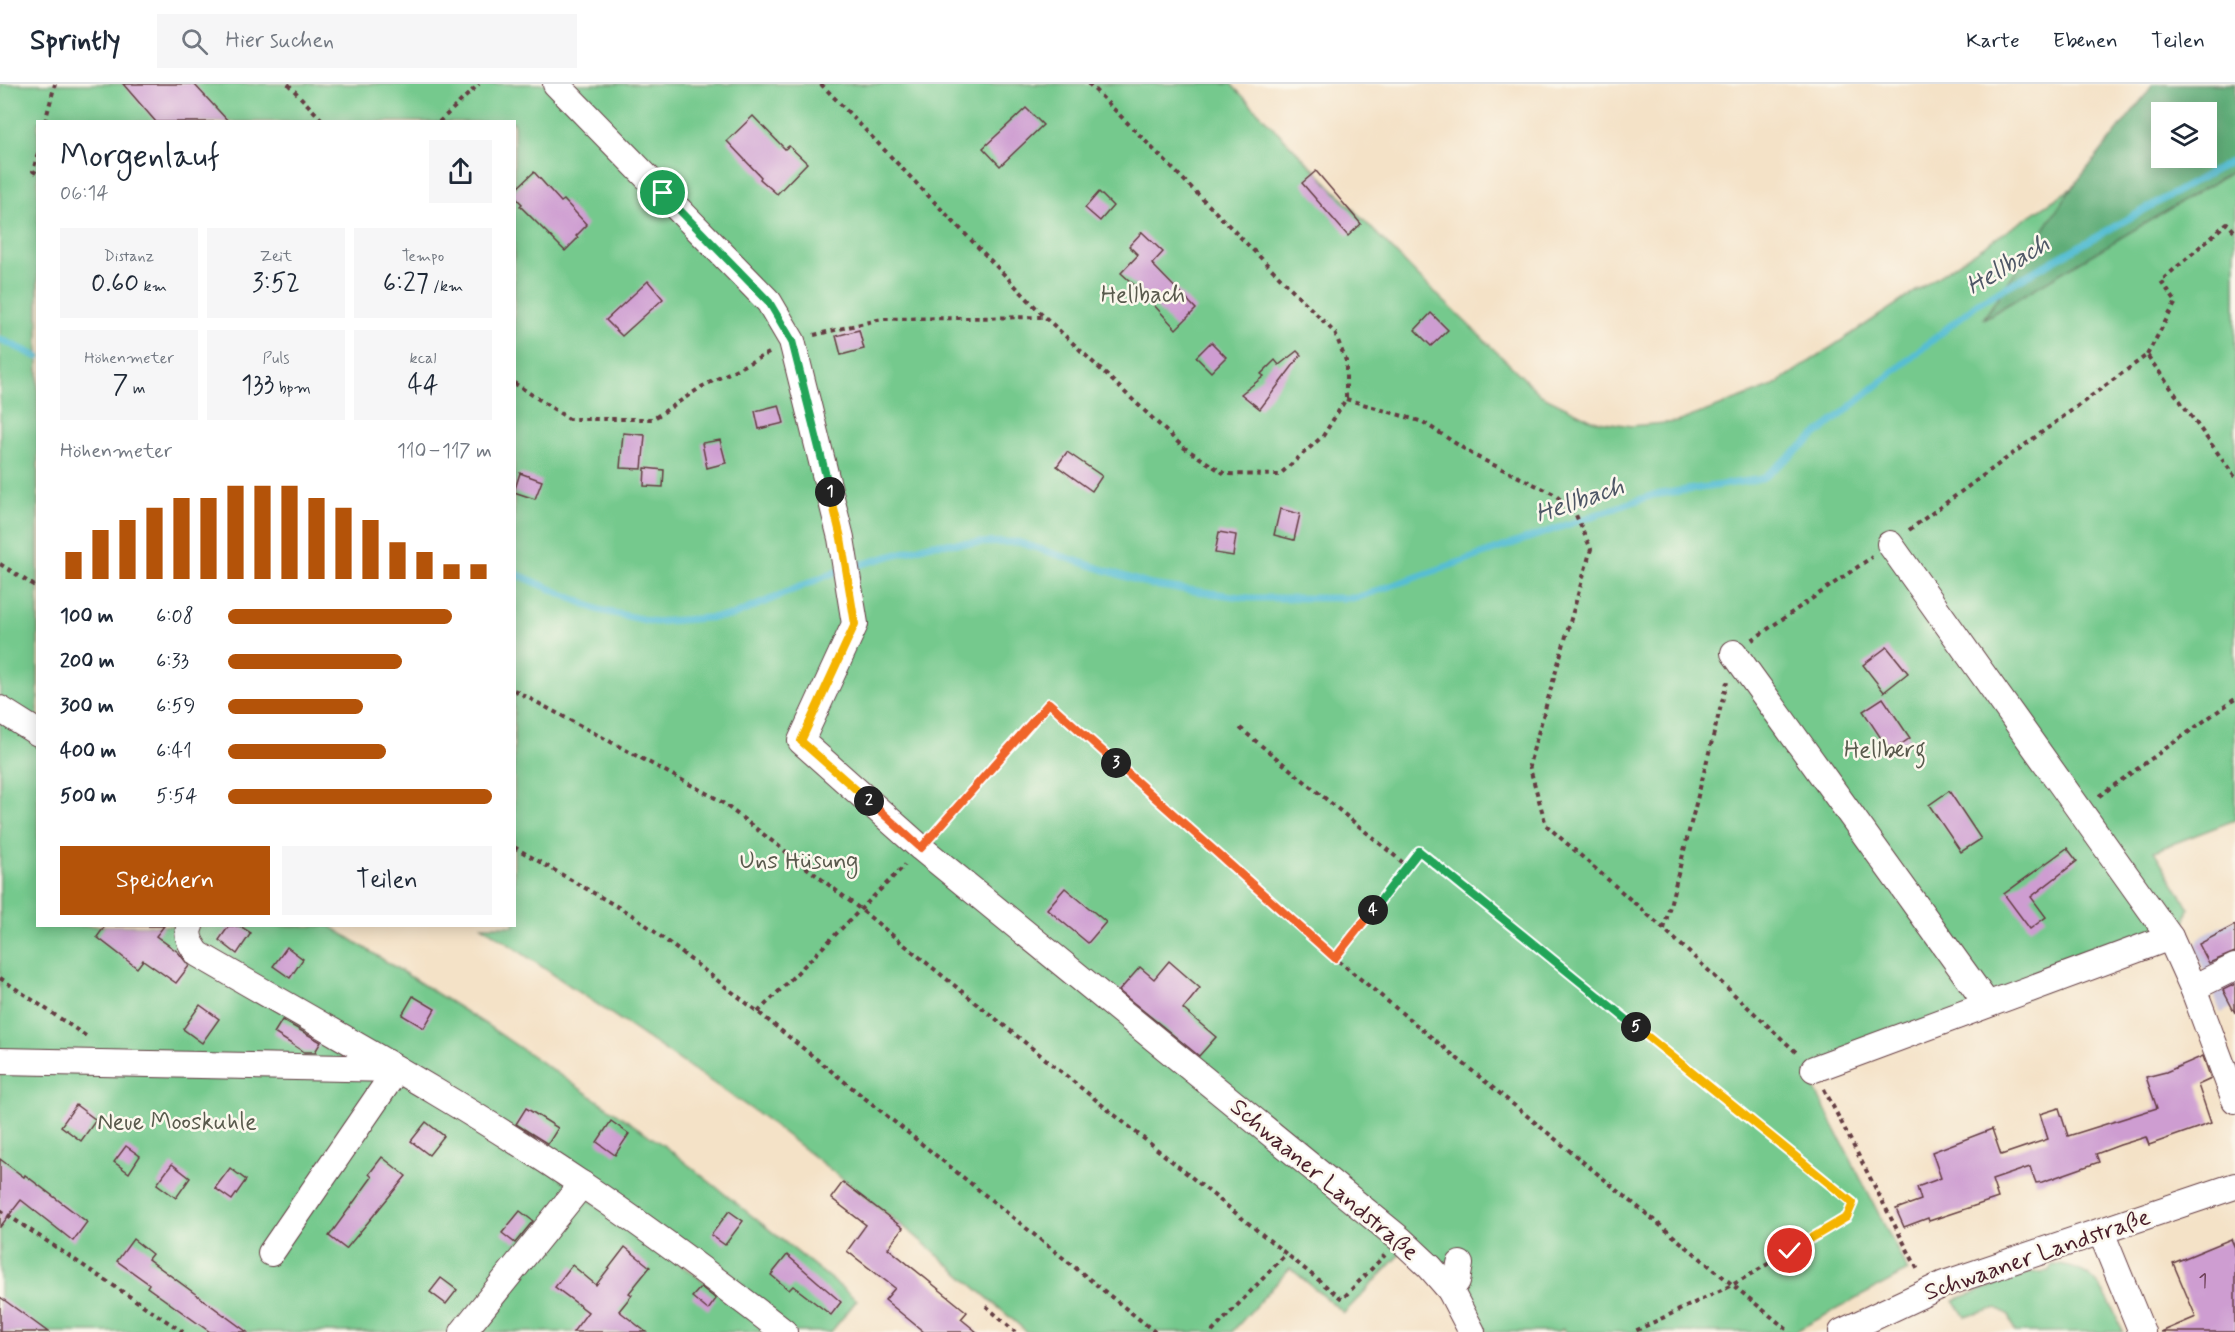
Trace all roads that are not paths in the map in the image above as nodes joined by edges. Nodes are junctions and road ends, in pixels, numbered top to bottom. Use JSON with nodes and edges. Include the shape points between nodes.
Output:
{"nodes":[{"id":1,"x":556,"y":84,"type":"edge"},
{"id":2,"x":1890,"y":544,"type":"road end"},
{"id":3,"x":1734,"y":653,"type":"road end"},
{"id":4,"x":0,"y":709,"type":"edge"},
{"id":5,"x":36,"y":732,"type":"edge"},
{"id":6,"x":189,"y":927,"type":"edge"},
{"id":7,"x":2174,"y":944,"type":"junction"},
{"id":8,"x":2235,"y":967,"type":"edge"},
{"id":9,"x":2193,"y":988,"type":"junction"},
{"id":10,"x":1987,"y":1004,"type":"junction"},
{"id":11,"x":0,"y":1060,"type":"edge"},
{"id":12,"x":397,"y":1069,"type":"junction"},
{"id":13,"x":1814,"y":1069,"type":"road end"},
{"id":14,"x":2235,"y":1100,"type":"edge"},
{"id":15,"x":582,"y":1184,"type":"junction"},
{"id":16,"x":2235,"y":1186,"type":"edge"},
{"id":17,"x":2101,"y":1232,"type":"junction"},
{"id":18,"x":271,"y":1253,"type":"dead end"},
{"id":19,"x":1461,"y":1264,"type":"dead end"},
{"id":20,"x":1450,"y":1290,"type":"junction"},
{"id":21,"x":464,"y":1332,"type":"edge"},
{"id":22,"x":784,"y":1332,"type":"edge"},
{"id":23,"x":1472,"y":1332,"type":"edge"},
{"id":24,"x":1842,"y":1332,"type":"edge"},
{"id":25,"x":2142,"y":1332,"type":"edge"}],
"edges":[{"from":1,"to":20,"type":"street","name":"Schwaaner Landstraße","via":[[769,302],[792,341],[841,538],[855,624],[801,741],[921,848],[1400,1239]]},
{"from":2,"to":7,"type":"street"},
{"from":3,"to":10,"type":"street"},
{"from":4,"to":5,"type":"street"},
{"from":6,"to":12,"type":"street","via":[[189,942],[198,954]]},
{"from":7,"to":9,"type":"street"},
{"from":7,"to":10,"type":"street"},
{"from":8,"to":9,"type":"street"},
{"from":9,"to":14,"type":"street"},
{"from":10,"to":13,"type":"street"},
{"from":11,"to":12,"type":"street"},
{"from":12,"to":15,"type":"street"},
{"from":12,"to":18,"type":"street"},
{"from":15,"to":21,"type":"street"},
{"from":15,"to":22,"type":"street"},
{"from":16,"to":17,"type":"street","name":"Schwaaner Landstraße"},
{"from":17,"to":24,"type":"street","name":"Schwaaner Landstraße","via":[[1944,1284]]},
{"from":17,"to":25,"type":"street"},
{"from":19,"to":20,"type":"street"},
{"from":20,"to":23,"type":"street","name":"Schwaaner Landstraße"}]}
